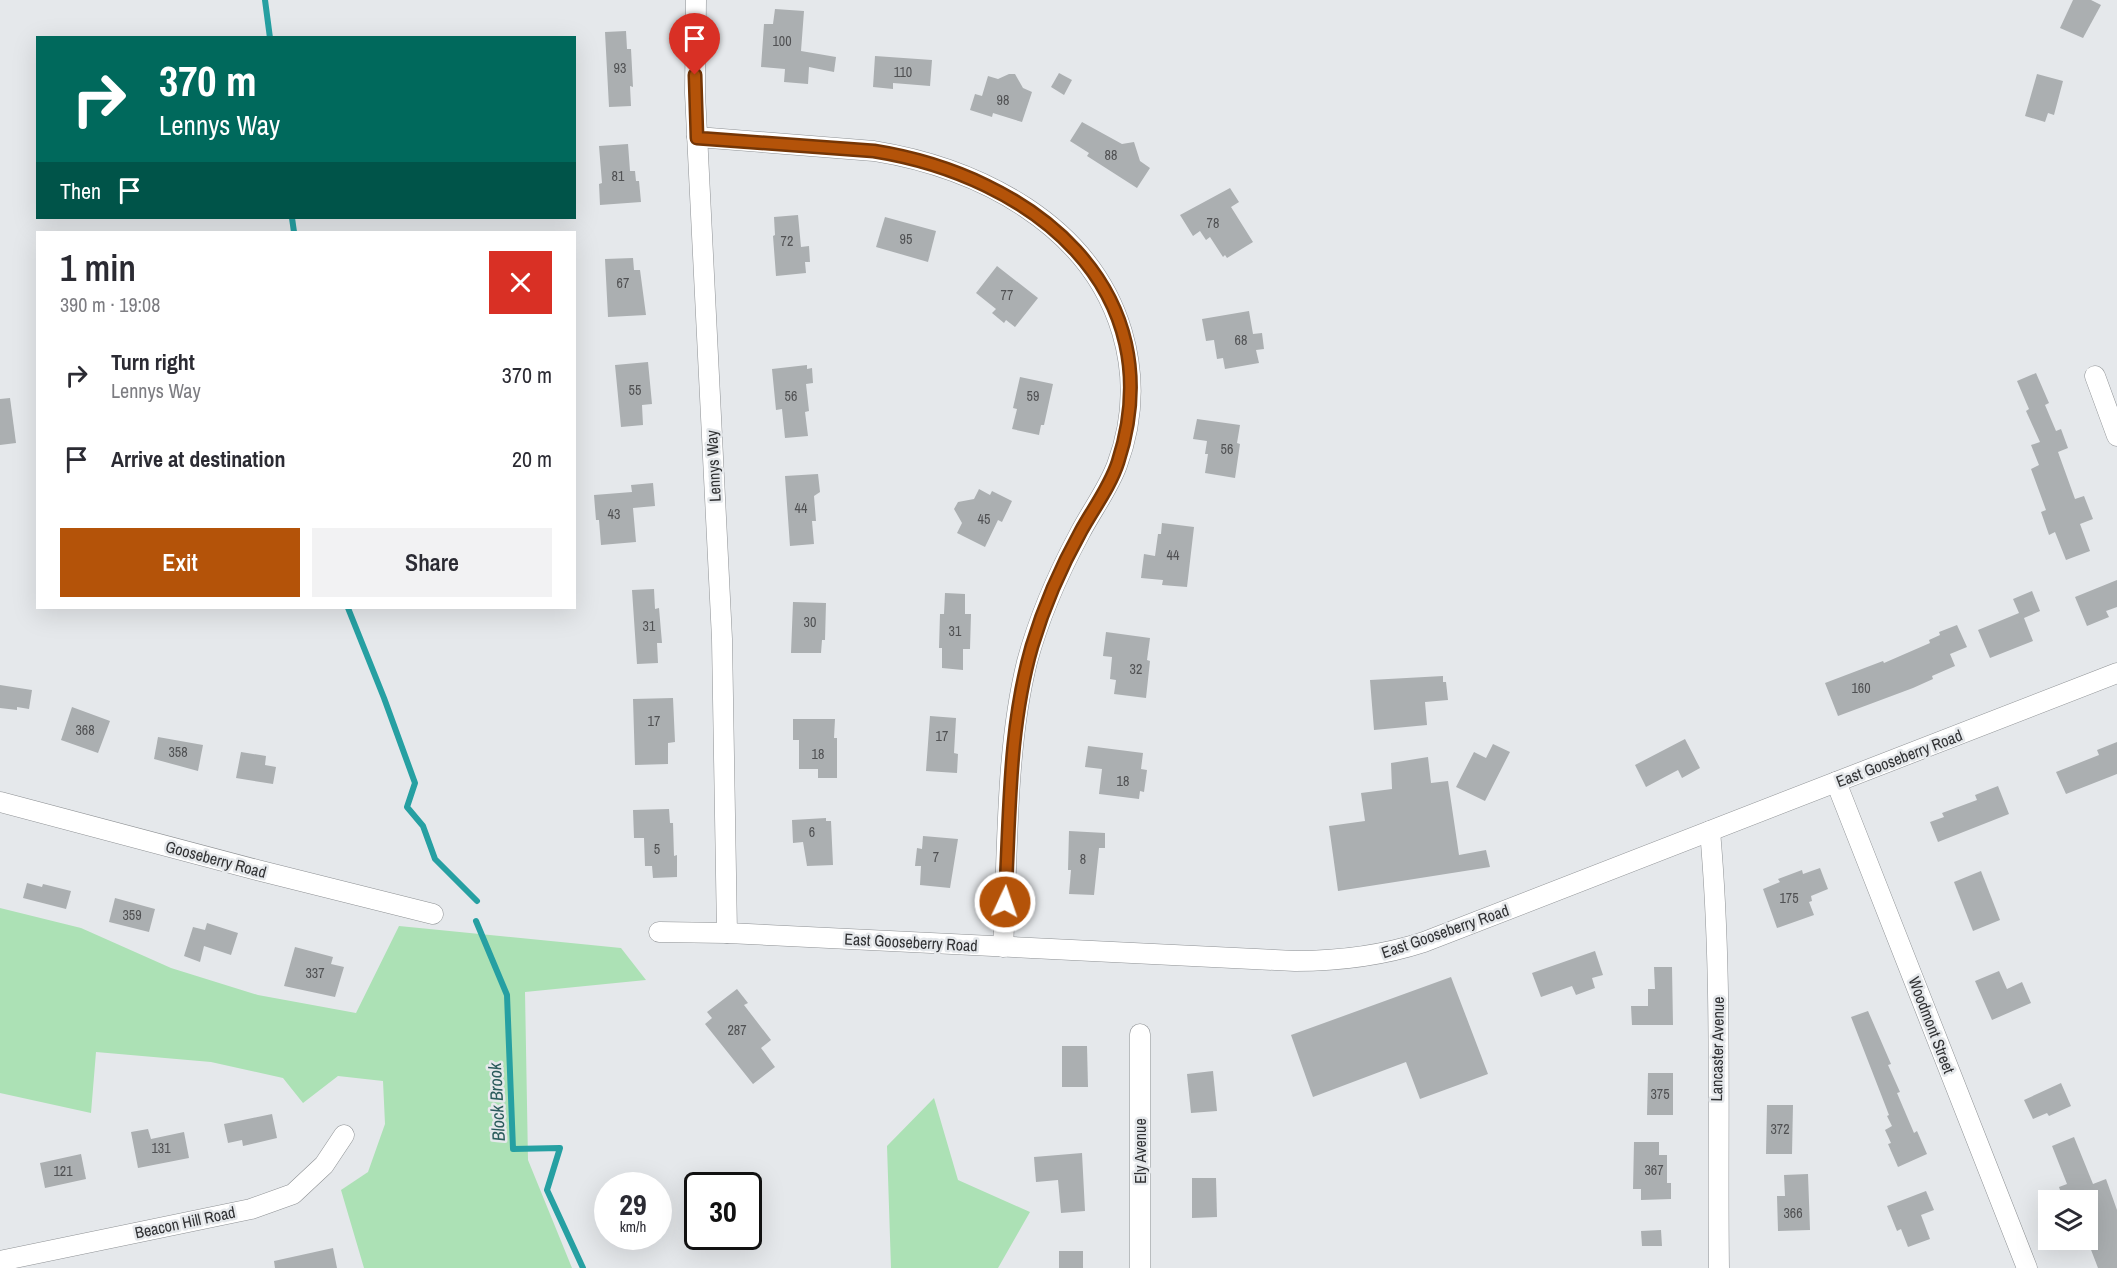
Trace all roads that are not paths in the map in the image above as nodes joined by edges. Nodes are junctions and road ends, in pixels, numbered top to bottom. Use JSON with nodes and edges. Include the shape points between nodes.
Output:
{"nodes":[{"id":1,"x":696,"y":0,"type":"edge"},
{"id":2,"x":697,"y":138,"type":"junction"},
{"id":3,"x":2095,"y":376,"type":"dead end"},
{"id":4,"x":2117,"y":436,"type":"edge"},
{"id":5,"x":2117,"y":673,"type":"edge"},
{"id":6,"x":1836,"y":782,"type":"junction"},
{"id":7,"x":0,"y":802,"type":"edge"},
{"id":8,"x":1710,"y":831,"type":"junction"},
{"id":9,"x":433,"y":914,"type":"dead end"},
{"id":10,"x":659,"y":933,"type":"dead end"},
{"id":11,"x":727,"y":933,"type":"junction"},
{"id":12,"x":1003,"y":946,"type":"junction"},
{"id":13,"x":1140,"y":1034,"type":"dead end"},
{"id":14,"x":344,"y":1135,"type":"dead end"},
{"id":15,"x":0,"y":1261,"type":"edge"},
{"id":16,"x":1140,"y":1268,"type":"edge"},
{"id":17,"x":1719,"y":1268,"type":"edge"},
{"id":18,"x":2027,"y":1268,"type":"edge"}],
"edges":[{"from":1,"to":2,"type":"street","name":"Lennys Way"},
{"from":2,"to":11,"type":"street","name":"Lennys Way","via":[[722,639]]},
{"from":2,"to":12,"type":"street","via":[[874,151],[957,172],[1008,197],[1055,228],[1094,271],[1117,315],[1130,366],[1129,417],[1117,465],[1059,574],[1027,665],[1012,770]]},
{"from":3,"to":4,"type":"street"},
{"from":5,"to":6,"type":"street","name":"East Gooseberry Road"},
{"from":6,"to":8,"type":"street","name":"East Gooseberry Road"},
{"from":6,"to":18,"type":"street","name":"Woodmont Street"},
{"from":7,"to":9,"type":"street","name":"Gooseberry Road"},
{"from":8,"to":12,"type":"street","name":"East Gooseberry Road","via":[[1424,942],[1372,956],[1295,961]]},
{"from":8,"to":17,"type":"street","name":"Lancaster Avenue","via":[[1718,989]]},
{"from":10,"to":11,"type":"street","name":"East Gooseberry Road"},
{"from":11,"to":12,"type":"street","name":"East Gooseberry Road"},
{"from":13,"to":16,"type":"street","name":"Ely Avenue"},
{"from":14,"to":15,"type":"street","name":"Beacon Hill Road","via":[[324,1165],[293,1194],[251,1209]]}]}
